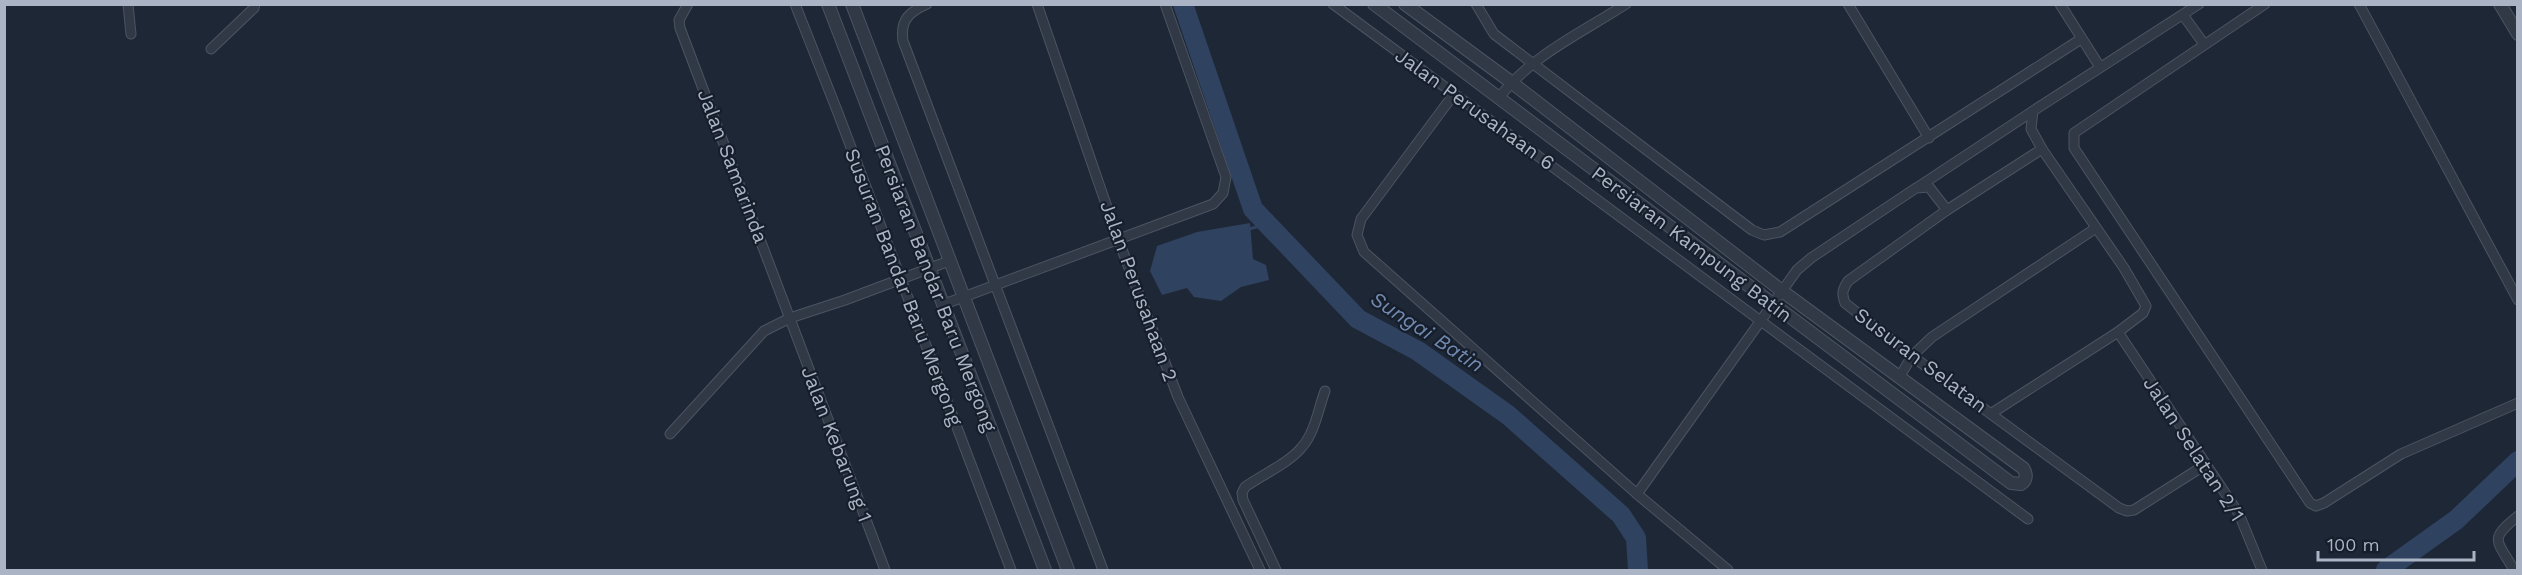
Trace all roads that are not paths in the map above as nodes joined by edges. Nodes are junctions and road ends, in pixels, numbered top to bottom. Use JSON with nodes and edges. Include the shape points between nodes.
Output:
{"nodes":[{"id":1,"x":128,"y":4,"type":"edge"},
{"id":2,"x":255,"y":4,"type":"edge"},
{"id":3,"x":688,"y":4,"type":"edge"},
{"id":4,"x":795,"y":4,"type":"edge"},
{"id":5,"x":828,"y":4,"type":"edge"},
{"id":6,"x":852,"y":4,"type":"edge"},
{"id":7,"x":927,"y":4,"type":"edge"},
{"id":8,"x":1037,"y":4,"type":"edge"},
{"id":9,"x":1165,"y":4,"type":"edge"},
{"id":10,"x":1333,"y":4,"type":"edge"},
{"id":11,"x":1374,"y":4,"type":"edge"},
{"id":12,"x":1405,"y":4,"type":"edge"},
{"id":13,"x":1476,"y":4,"type":"edge"},
{"id":14,"x":1626,"y":4,"type":"edge"},
{"id":15,"x":1848,"y":4,"type":"edge"},
{"id":16,"x":2060,"y":4,"type":"edge"},
{"id":17,"x":2199,"y":4,"type":"edge"},
{"id":18,"x":2265,"y":4,"type":"edge"},
{"id":19,"x":2359,"y":4,"type":"edge"},
{"id":20,"x":2500,"y":4,"type":"edge"},
{"id":21,"x":2183,"y":15,"type":"junction"},
{"id":22,"x":131,"y":34,"type":"dead end"},
{"id":23,"x":2517,"y":34,"type":"edge"},
{"id":24,"x":2081,"y":39,"type":"junction"},
{"id":25,"x":2204,"y":44,"type":"junction"},
{"id":26,"x":211,"y":50,"type":"dead end"},
{"id":27,"x":1533,"y":63,"type":"junction"},
{"id":28,"x":2100,"y":67,"type":"junction"},
{"id":29,"x":1510,"y":82,"type":"junction"},
{"id":30,"x":1454,"y":94,"type":"junction"},
{"id":31,"x":1499,"y":98,"type":"junction"},
{"id":32,"x":2033,"y":111,"type":"junction"},
{"id":33,"x":1929,"y":138,"type":"junction"},
{"id":34,"x":2042,"y":149,"type":"junction"},
{"id":35,"x":1916,"y":188,"type":"junction"},
{"id":36,"x":1947,"y":210,"type":"junction"},
{"id":37,"x":2096,"y":228,"type":"junction"},
{"id":38,"x":1118,"y":239,"type":"junction"},
{"id":39,"x":949,"y":261,"type":"junction"},
{"id":40,"x":928,"y":269,"type":"junction"},
{"id":41,"x":900,"y":280,"type":"junction"},
{"id":42,"x":997,"y":284,"type":"junction"},
{"id":43,"x":1782,"y":291,"type":"junction"},
{"id":44,"x":963,"y":297,"type":"junction"},
{"id":45,"x":2517,"y":300,"type":"edge"},
{"id":46,"x":942,"y":305,"type":"junction"},
{"id":47,"x":1772,"y":305,"type":"junction"},
{"id":48,"x":790,"y":318,"type":"junction"},
{"id":49,"x":1762,"y":321,"type":"junction"},
{"id":50,"x":2118,"y":332,"type":"junction"},
{"id":51,"x":1912,"y":356,"type":"junction"},
{"id":52,"x":1900,"y":376,"type":"junction"},
{"id":53,"x":1324,"y":392,"type":"dead end"},
{"id":54,"x":2517,"y":403,"type":"edge"},
{"id":55,"x":1992,"y":413,"type":"junction"},
{"id":56,"x":670,"y":434,"type":"dead end"},
{"id":57,"x":2205,"y":465,"type":"junction"},
{"id":58,"x":1637,"y":494,"type":"junction"},
{"id":59,"x":2517,"y":516,"type":"edge"},
{"id":60,"x":2028,"y":519,"type":"dead end"},
{"id":61,"x":1256,"y":529,"type":"junction"},
{"id":62,"x":1244,"y":537,"type":"junction"},
{"id":63,"x":885,"y":570,"type":"edge"},
{"id":64,"x":1011,"y":570,"type":"edge"},
{"id":65,"x":1045,"y":570,"type":"edge"},
{"id":66,"x":1068,"y":570,"type":"edge"},
{"id":67,"x":1103,"y":570,"type":"edge"},
{"id":68,"x":1260,"y":570,"type":"edge"},
{"id":69,"x":1276,"y":570,"type":"edge"},
{"id":70,"x":1728,"y":570,"type":"edge"},
{"id":71,"x":2262,"y":570,"type":"edge"},
{"id":72,"x":2514,"y":570,"type":"edge"}],
"edges":[{"from":1,"to":22,"type":"street"},
{"from":2,"to":26,"type":"street"},
{"from":3,"to":48,"type":"street","name":"Jalan Samarinda","via":[[680,28]]},
{"from":4,"to":41,"type":"street","name":"Susuran Bandar Baru Mergong"},
{"from":5,"to":40,"type":"street","name":"Persiaran Bandar Baru Mergong"},
{"from":6,"to":39,"type":"street","name":"Persiaran Bandar Baru Mergong"},
{"from":7,"to":42,"type":"street","via":[[906,16],[903,41]]},
{"from":8,"to":38,"type":"street","name":"Jalan Perusahaan 2"},
{"from":9,"to":38,"type":"street","via":[[1226,177],[1223,193],[1213,204]]},
{"from":10,"to":30,"type":"street","name":"Jalan Perusahaan 6"},
{"from":11,"to":31,"type":"street","name":"Persiaran Kampung Batin"},
{"from":12,"to":29,"type":"street","name":"Persiaran Kampung Batin"},
{"from":13,"to":27,"type":"street","via":[[1494,34]]},
{"from":14,"to":27,"type":"street"},
{"from":15,"to":33,"type":"street"},
{"from":16,"to":24,"type":"street"},
{"from":17,"to":21,"type":"street"},
{"from":18,"to":25,"type":"street"},
{"from":19,"to":45,"type":"street"},
{"from":20,"to":23,"type":"street"},
{"from":21,"to":25,"type":"street"},
{"from":21,"to":28,"type":"street"},
{"from":24,"to":28,"type":"street"},
{"from":24,"to":33,"type":"street"},
{"from":25,"to":54,"type":"street","via":[[2074,133],[2074,148],[2310,503],[2324,503],[2401,454]]},
{"from":27,"to":29,"type":"street"},
{"from":27,"to":33,"type":"street","via":[[1752,230],[1764,235],[1780,232]]},
{"from":28,"to":32,"type":"street"},
{"from":29,"to":31,"type":"street"},
{"from":29,"to":43,"type":"street","name":"Persiaran Kampung Batin"},
{"from":30,"to":49,"type":"street","name":"Jalan Perusahaan 6"},
{"from":30,"to":58,"type":"street","via":[[1361,219],[1359,243],[1364,252]]},
{"from":31,"to":47,"type":"street","name":"Persiaran Kampung Batin"},
{"from":32,"to":34,"type":"street","via":[[2031,129]]},
{"from":32,"to":35,"type":"street"},
{"from":34,"to":36,"type":"street","name":"Susuran Selatan"},
{"from":34,"to":37,"type":"street"},
{"from":35,"to":36,"type":"street","via":[[1929,188]]},
{"from":35,"to":43,"type":"street","via":[[1811,258]]},
{"from":36,"to":51,"type":"street","name":"Susuran Selatan","via":[[1848,281],[1843,289],[1845,303]]},
{"from":37,"to":50,"type":"street","via":[[2145,300],[2143,313]]},
{"from":37,"to":51,"type":"street","via":[[1932,337]]},
{"from":38,"to":42,"type":"street"},
{"from":38,"to":62,"type":"street","name":"Jalan Perusahaan 2","via":[[1178,397]]},
{"from":39,"to":40,"type":"street"},
{"from":39,"to":44,"type":"street","name":"Persiaran Bandar Baru Mergong"},
{"from":40,"to":41,"type":"street"},
{"from":40,"to":46,"type":"street","name":"Persiaran Bandar Baru Mergong"},
{"from":41,"to":48,"type":"street"},
{"from":41,"to":64,"type":"street","name":"Susuran Bandar Baru Mergong"},
{"from":42,"to":44,"type":"street"},
{"from":42,"to":67,"type":"street"},
{"from":43,"to":47,"type":"street"},
{"from":43,"to":52,"type":"street","name":"Persiaran Kampung Batin"},
{"from":44,"to":46,"type":"street"},
{"from":44,"to":66,"type":"street","name":"Persiaran Bandar Baru Mergong"},
{"from":46,"to":65,"type":"street","name":"Persiaran Bandar Baru Mergong"},
{"from":47,"to":49,"type":"street"},
{"from":47,"to":52,"type":"street","name":"Persiaran Kampung Batin","via":[[2011,483],[2025,482],[2023,468]]},
{"from":48,"to":56,"type":"street","via":[[764,331]]},
{"from":48,"to":63,"type":"street","name":"Jalan Kebarung 1"},
{"from":49,"to":58,"type":"street"},
{"from":49,"to":60,"type":"street","name":"Jalan Perusahaan 6"},
{"from":50,"to":55,"type":"street"},
{"from":50,"to":57,"type":"street","name":"Jalan Selatan 2/1"},
{"from":51,"to":52,"type":"street"},
{"from":51,"to":55,"type":"street","name":"Susuran Selatan"},
{"from":53,"to":61,"type":"street","via":[[1303,446],[1242,493]]},
{"from":55,"to":57,"type":"street","name":"Susuran Selatan","via":[[2127,511]]},
{"from":57,"to":71,"type":"street","name":"Jalan Selatan 2/1","via":[[2239,514]]},
{"from":58,"to":70,"type":"street"},
{"from":59,"to":72,"type":"street","via":[[2498,535]]},
{"from":61,"to":62,"type":"street"},
{"from":61,"to":69,"type":"street"},
{"from":62,"to":68,"type":"street","name":"Jalan Perusahaan 2"}]}
